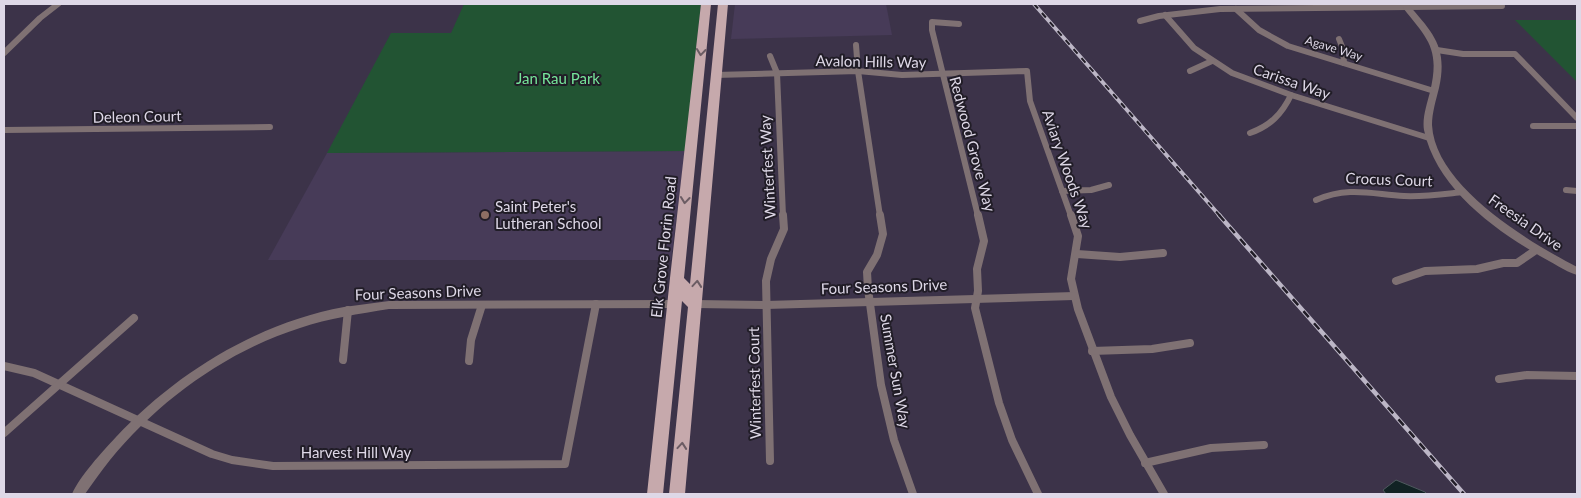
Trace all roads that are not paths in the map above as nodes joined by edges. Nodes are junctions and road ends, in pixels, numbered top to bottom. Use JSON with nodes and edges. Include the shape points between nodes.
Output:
{"nodes":[{"id":1,"x":58,"y":4,"type":"edge"},
{"id":2,"x":706,"y":4,"type":"edge"},
{"id":3,"x":723,"y":4,"type":"edge"},
{"id":4,"x":1405,"y":5,"type":"edge"},
{"id":5,"x":1502,"y":6,"type":"dead end"},
{"id":6,"x":1236,"y":9,"type":"junction"},
{"id":7,"x":1166,"y":15,"type":"junction"},
{"id":8,"x":1140,"y":21,"type":"dead end"},
{"id":9,"x":959,"y":24,"type":"dead end"},
{"id":10,"x":1339,"y":39,"type":"dead end"},
{"id":11,"x":856,"y":45,"type":"dead end"},
{"id":12,"x":1437,"y":50,"type":"junction"},
{"id":13,"x":4,"y":53,"type":"edge"},
{"id":14,"x":770,"y":56,"type":"dead end"},
{"id":15,"x":1212,"y":62,"type":"junction"},
{"id":16,"x":1344,"y":63,"type":"junction"},
{"id":17,"x":858,"y":71,"type":"junction"},
{"id":18,"x":1027,"y":71,"type":"joint"},
{"id":19,"x":1190,"y":71,"type":"dead end"},
{"id":20,"x":777,"y":73,"type":"junction"},
{"id":21,"x":715,"y":74,"type":"junction"},
{"id":22,"x":941,"y":74,"type":"junction"},
{"id":23,"x":1434,"y":91,"type":"junction"},
{"id":24,"x":1291,"y":94,"type":"junction"},
{"id":25,"x":1577,"y":118,"type":"edge"},
{"id":26,"x":1533,"y":126,"type":"dead end"},
{"id":27,"x":1577,"y":126,"type":"edge"},
{"id":28,"x":270,"y":127,"type":"dead end"},
{"id":29,"x":4,"y":130,"type":"edge"},
{"id":30,"x":1250,"y":133,"type":"dead end"},
{"id":31,"x":1429,"y":138,"type":"junction"},
{"id":32,"x":1109,"y":184,"type":"dead end"},
{"id":33,"x":1566,"y":190,"type":"dead end"},
{"id":34,"x":1062,"y":191,"type":"junction"},
{"id":35,"x":1577,"y":191,"type":"edge"},
{"id":36,"x":1464,"y":192,"type":"junction"},
{"id":37,"x":1316,"y":200,"type":"dead end"},
{"id":38,"x":1536,"y":250,"type":"junction"},
{"id":39,"x":1162,"y":253,"type":"dead end"},
{"id":40,"x":1077,"y":254,"type":"junction"},
{"id":41,"x":1577,"y":271,"type":"edge"},
{"id":42,"x":676,"y":278,"type":"junction"},
{"id":43,"x":1396,"y":281,"type":"dead end"},
{"id":44,"x":1074,"y":296,"type":"junction"},
{"id":45,"x":976,"y":299,"type":"junction"},
{"id":46,"x":870,"y":302,"type":"junction"},
{"id":47,"x":482,"y":304,"type":"junction"},
{"id":48,"x":596,"y":304,"type":"junction"},
{"id":49,"x":675,"y":304,"type":"junction"},
{"id":50,"x":695,"y":304,"type":"junction"},
{"id":51,"x":766,"y":305,"type":"junction"},
{"id":52,"x":348,"y":310,"type":"junction"},
{"id":53,"x":134,"y":318,"type":"dead end"},
{"id":54,"x":1190,"y":344,"type":"dead end"},
{"id":55,"x":1092,"y":351,"type":"junction"},
{"id":56,"x":342,"y":360,"type":"dead end"},
{"id":57,"x":469,"y":361,"type":"dead end"},
{"id":58,"x":4,"y":366,"type":"edge"},
{"id":59,"x":1577,"y":376,"type":"edge"},
{"id":60,"x":1499,"y":379,"type":"dead end"},
{"id":61,"x":58,"y":383,"type":"junction"},
{"id":62,"x":685,"y":407,"type":"junction"},
{"id":63,"x":139,"y":421,"type":"junction"},
{"id":64,"x":4,"y":433,"type":"edge"},
{"id":65,"x":1264,"y":445,"type":"dead end"},
{"id":66,"x":770,"y":461,"type":"dead end"},
{"id":67,"x":1145,"y":463,"type":"junction"},
{"id":68,"x":78,"y":494,"type":"edge"},
{"id":69,"x":655,"y":494,"type":"edge"},
{"id":70,"x":677,"y":494,"type":"edge"},
{"id":71,"x":913,"y":494,"type":"edge"},
{"id":72,"x":1038,"y":494,"type":"edge"},
{"id":73,"x":1164,"y":494,"type":"edge"}],
"edges":[{"from":1,"to":13,"type":"street"},
{"from":2,"to":42,"type":"main road","name":"Elk Grove Florin Road","one_way":true},
{"from":3,"to":21,"type":"main road"},
{"from":4,"to":5,"type":"street"},
{"from":4,"to":6,"type":"street"},
{"from":4,"to":12,"type":"street","name":"Freesia Drive"},
{"from":6,"to":7,"type":"street"},
{"from":6,"to":16,"type":"street","name":"Agave Way","via":[[1253,26],[1280,42]]},
{"from":7,"to":8,"type":"street"},
{"from":7,"to":15,"type":"street","name":"Carissa Way","via":[[1194,48]]},
{"from":9,"to":22,"type":"street","name":"Redwood Grove Way","via":[[932,22]]},
{"from":10,"to":16,"type":"street"},
{"from":11,"to":17,"type":"street","name":"Summer Sun Way"},
{"from":12,"to":23,"type":"street","name":"Freesia Drive","via":[[1440,66]]},
{"from":12,"to":25,"type":"street","via":[[1463,54],[1515,54]]},
{"from":14,"to":20,"type":"street","name":"Winterfest Way"},
{"from":15,"to":19,"type":"street"},
{"from":15,"to":24,"type":"street","name":"Carissa Way"},
{"from":16,"to":23,"type":"street","name":"Agave Way"},
{"from":17,"to":20,"type":"street","name":"Avalon Hills Way"},
{"from":17,"to":22,"type":"street","name":"Avalon Hills Way"},
{"from":17,"to":46,"type":"street","name":"Summer Sun Way","via":[[883,234],[877,255],[867,272]]},
{"from":18,"to":22,"type":"street","name":"Avalon Hills Way"},
{"from":18,"to":34,"type":"street","name":"Aviary Woods Way","via":[[1030,100]]},
{"from":20,"to":21,"type":"street","name":"Avalon Hills Way"},
{"from":20,"to":51,"type":"street","name":"Winterfest Way","via":[[784,229],[771,259],[766,281]]},
{"from":50,"to":21,"type":"main road","one_way":true},
{"from":22,"to":45,"type":"street","name":"Redwood Grove Way","via":[[984,242]]},
{"from":23,"to":31,"type":"street","name":"Freesia Drive","via":[[1428,112]]},
{"from":24,"to":30,"type":"street","via":[[1274,121]]},
{"from":24,"to":31,"type":"street","name":"Carissa Way"},
{"from":26,"to":27,"type":"street"},
{"from":28,"to":29,"type":"street","name":"Deleon Court"},
{"from":31,"to":36,"type":"street","name":"Freesia Drive","via":[[1446,170]]},
{"from":32,"to":34,"type":"street","via":[[1091,190]]},
{"from":33,"to":35,"type":"street"},
{"from":34,"to":40,"type":"street","name":"Aviary Woods Way","via":[[1078,236]]},
{"from":36,"to":37,"type":"street","name":"Crocus Court","via":[[1412,196],[1351,190]]},
{"from":36,"to":38,"type":"street","name":"Freesia Drive","via":[[1497,222]]},
{"from":38,"to":41,"type":"street","name":"Freesia Drive"},
{"from":38,"to":43,"type":"street","via":[[1517,263],[1477,269],[1425,271]]},
{"from":39,"to":40,"type":"street","via":[[1105,258]]},
{"from":40,"to":44,"type":"street","name":"Aviary Woods Way","via":[[1071,277]]},
{"from":42,"to":49,"type":"main road","name":"Elk Grove Florin Road"},
{"from":42,"to":50,"type":"main road","via":[[685,286],[688,301]]},
{"from":44,"to":45,"type":"street","name":"Four Seasons Drive"},
{"from":44,"to":55,"type":"street","name":"Aviary Woods Way"},
{"from":45,"to":46,"type":"street","name":"Four Seasons Drive"},
{"from":45,"to":72,"type":"street","name":"Redwood Grove Way","via":[[974,308],[999,403],[1012,440]]},
{"from":46,"to":51,"type":"street","name":"Four Seasons Drive"},
{"from":46,"to":71,"type":"street","name":"Summer Sun Way","via":[[886,406]]},
{"from":47,"to":48,"type":"street","name":"Four Seasons Drive"},
{"from":47,"to":52,"type":"street","name":"Four Seasons Drive","via":[[389,305]]},
{"from":47,"to":57,"type":"street","via":[[471,340]]},
{"from":48,"to":49,"type":"street","name":"Four Seasons Drive"},
{"from":48,"to":63,"type":"street","name":"Harvest Hill Way","via":[[565,464],[250,464],[212,454]]},
{"from":49,"to":62,"type":"main road","via":[[682,310],[682,320],[674,388]]},
{"from":49,"to":69,"type":"main road","name":"Elk Grove Florin Road"},
{"from":50,"to":51,"type":"street","name":"Four Seasons Drive"},
{"from":50,"to":62,"type":"main road"},
{"from":51,"to":66,"type":"street","name":"Winterfest Court"},
{"from":52,"to":56,"type":"street"},
{"from":52,"to":63,"type":"street","name":"Four Seasons Drive","via":[[307,320],[243,346],[173,391]]},
{"from":53,"to":61,"type":"street"},
{"from":54,"to":55,"type":"street"},
{"from":55,"to":67,"type":"street","name":"Aviary Woods Way","via":[[1114,408]]},
{"from":58,"to":61,"type":"street","name":"Harvest Hill Way"},
{"from":59,"to":60,"type":"street","via":[[1527,375]]},
{"from":61,"to":63,"type":"street","name":"Harvest Hill Way"},
{"from":61,"to":64,"type":"street"},
{"from":70,"to":62,"type":"main road","one_way":true},
{"from":63,"to":68,"type":"street","name":"Four Seasons Drive","via":[[107,455]]},
{"from":65,"to":67,"type":"street","via":[[1211,448]]},
{"from":67,"to":73,"type":"street","name":"Aviary Woods Way"}]}
